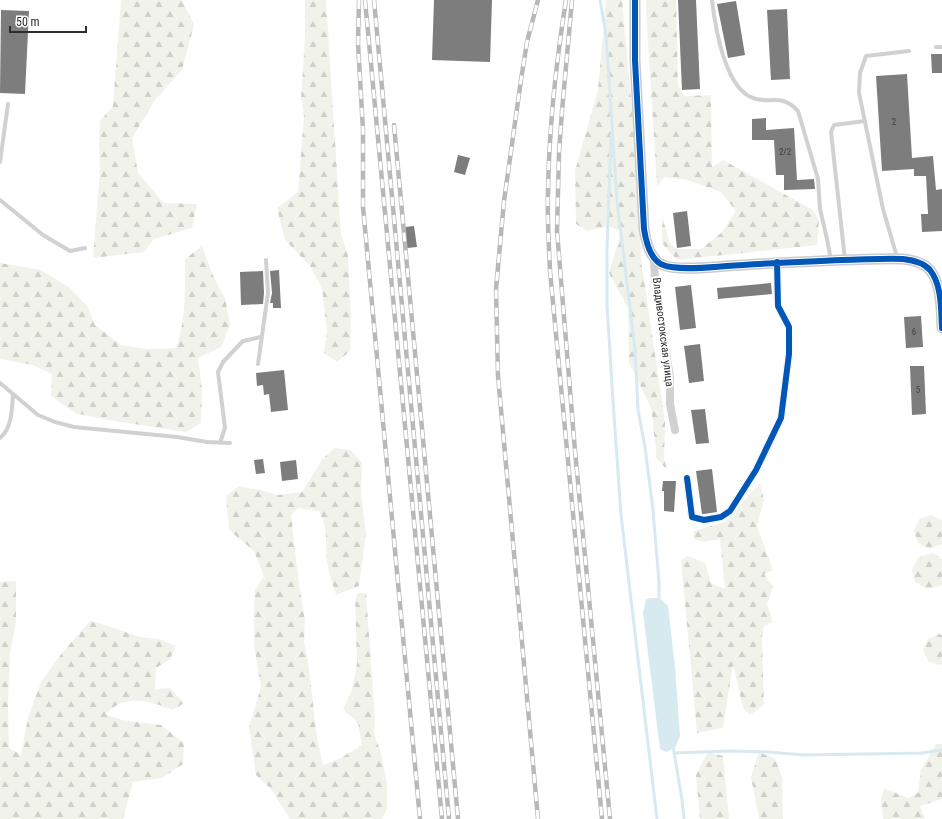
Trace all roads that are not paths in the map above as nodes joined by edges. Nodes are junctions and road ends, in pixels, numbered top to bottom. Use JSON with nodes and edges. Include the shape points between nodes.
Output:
{"nodes":[{"id":1,"x":635,"y":0,"type":"edge"},
{"id":2,"x":712,"y":0,"type":"edge"},
{"id":3,"x":942,"y":47,"type":"edge"},
{"id":4,"x":936,"y":48,"type":"dead end"},
{"id":5,"x":909,"y":51,"type":"dead end"},
{"id":6,"x":8,"y":104,"type":"dead end"},
{"id":7,"x":865,"y":121,"type":"junction"},
{"id":8,"x":0,"y":162,"type":"edge"},
{"id":9,"x":0,"y":200,"type":"edge"},
{"id":10,"x":85,"y":248,"type":"dead end"},
{"id":11,"x":654,"y":258,"type":"junction"},
{"id":12,"x":898,"y":259,"type":"junction"},
{"id":13,"x":266,"y":260,"type":"dead end"},
{"id":14,"x":845,"y":260,"type":"junction"},
{"id":15,"x":831,"y":261,"type":"junction"},
{"id":16,"x":777,"y":262,"type":"junction"},
{"id":17,"x":942,"y":328,"type":"edge"},
{"id":18,"x":261,"y":337,"type":"junction"},
{"id":19,"x":258,"y":364,"type":"dead end"},
{"id":20,"x":0,"y":383,"type":"edge"},
{"id":21,"x":13,"y":395,"type":"junction"},
{"id":22,"x":675,"y":430,"type":"dead end"},
{"id":23,"x":0,"y":438,"type":"edge"},
{"id":24,"x":220,"y":443,"type":"junction"},
{"id":25,"x":230,"y":443,"type":"dead end"},
{"id":26,"x":687,"y":478,"type":"dead end"}],
"edges":[{"from":1,"to":11,"type":"street","via":[[635,60],[644,229],[647,246]]},
{"from":2,"to":15,"type":"lane","via":[[720,46],[730,74],[742,91],[756,99],[784,100],[798,111],[818,179],[820,209]]},
{"from":3,"to":4,"type":"lane"},
{"from":5,"to":7,"type":"lane","via":[[866,56],[860,73],[859,93]]},
{"from":6,"to":8,"type":"lane"},
{"from":7,"to":12,"type":"lane","via":[[885,216]]},
{"from":7,"to":14,"type":"lane","via":[[834,125],[831,132]]},
{"from":9,"to":10,"type":"lane","via":[[43,235],[70,251]]},
{"from":11,"to":16,"type":"street","via":[[662,265],[673,268]]},
{"from":11,"to":22,"type":"street","name":"Владивостокская улица"},
{"from":12,"to":14,"type":"street"},
{"from":12,"to":17,"type":"street","via":[[919,263],[930,269],[936,278],[940,291]]},
{"from":13,"to":18,"type":"lane","via":[[268,293]]},
{"from":14,"to":15,"type":"street"},
{"from":15,"to":16,"type":"street"},
{"from":16,"to":26,"type":"street","via":[[778,306],[789,327],[789,354],[781,418],[756,470],[730,511],[721,517],[704,520],[692,517]]},
{"from":18,"to":19,"type":"lane"},
{"from":18,"to":24,"type":"lane","via":[[243,341],[223,362],[218,372],[225,428]]},
{"from":20,"to":21,"type":"lane"},
{"from":21,"to":23,"type":"lane","via":[[8,428]]},
{"from":21,"to":24,"type":"lane","via":[[38,415],[74,427]]},
{"from":24,"to":25,"type":"lane"}]}
